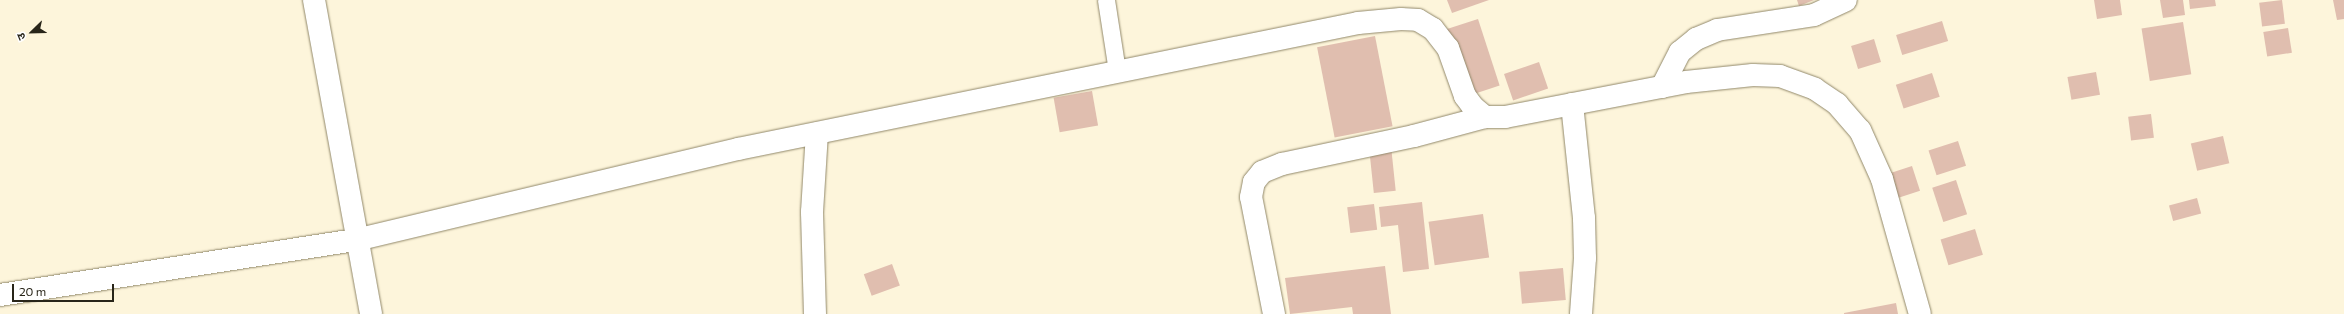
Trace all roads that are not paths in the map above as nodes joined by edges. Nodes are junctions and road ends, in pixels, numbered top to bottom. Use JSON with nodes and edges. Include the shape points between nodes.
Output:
{"nodes":[{"id":1,"x":314,"y":0,"type":"edge"},
{"id":2,"x":1106,"y":0,"type":"edge"},
{"id":3,"x":1846,"y":0,"type":"edge"},
{"id":4,"x":1117,"y":71,"type":"junction"},
{"id":5,"x":1662,"y":87,"type":"junction"},
{"id":6,"x":1572,"y":104,"type":"junction"},
{"id":7,"x":1485,"y":117,"type":"junction"},
{"id":8,"x":817,"y":133,"type":"junction"},
{"id":9,"x":356,"y":240,"type":"junction"},
{"id":10,"x":0,"y":295,"type":"edge"},
{"id":11,"x":371,"y":314,"type":"edge"},
{"id":12,"x":815,"y":314,"type":"edge"},
{"id":13,"x":1274,"y":314,"type":"edge"},
{"id":14,"x":1581,"y":314,"type":"edge"},
{"id":15,"x":1920,"y":314,"type":"edge"}],
"edges":[{"from":1,"to":9,"type":"street"},
{"from":2,"to":4,"type":"lane"},
{"from":3,"to":5,"type":"street","via":[[1814,15],[1717,30],[1696,39],[1680,52]]},
{"from":4,"to":7,"type":"street","via":[[1358,23],[1418,20],[1433,29],[1448,48],[1465,96],[1472,107]]},
{"from":4,"to":8,"type":"street"},
{"from":5,"to":6,"type":"street"},
{"from":5,"to":15,"type":"street","via":[[1753,75],[1780,76],[1816,89],[1837,104],[1860,130],[1882,179]]},
{"from":6,"to":7,"type":"street","via":[[1505,117]]},
{"from":6,"to":14,"type":"street","via":[[1584,218],[1585,258]]},
{"from":7,"to":13,"type":"street","via":[[1414,136],[1282,164],[1262,172],[1254,182],[1251,197]]},
{"from":8,"to":9,"type":"street","via":[[738,149]]},
{"from":8,"to":12,"type":"street","via":[[812,212]]},
{"from":9,"to":10,"type":"street"},
{"from":9,"to":11,"type":"street"}]}
